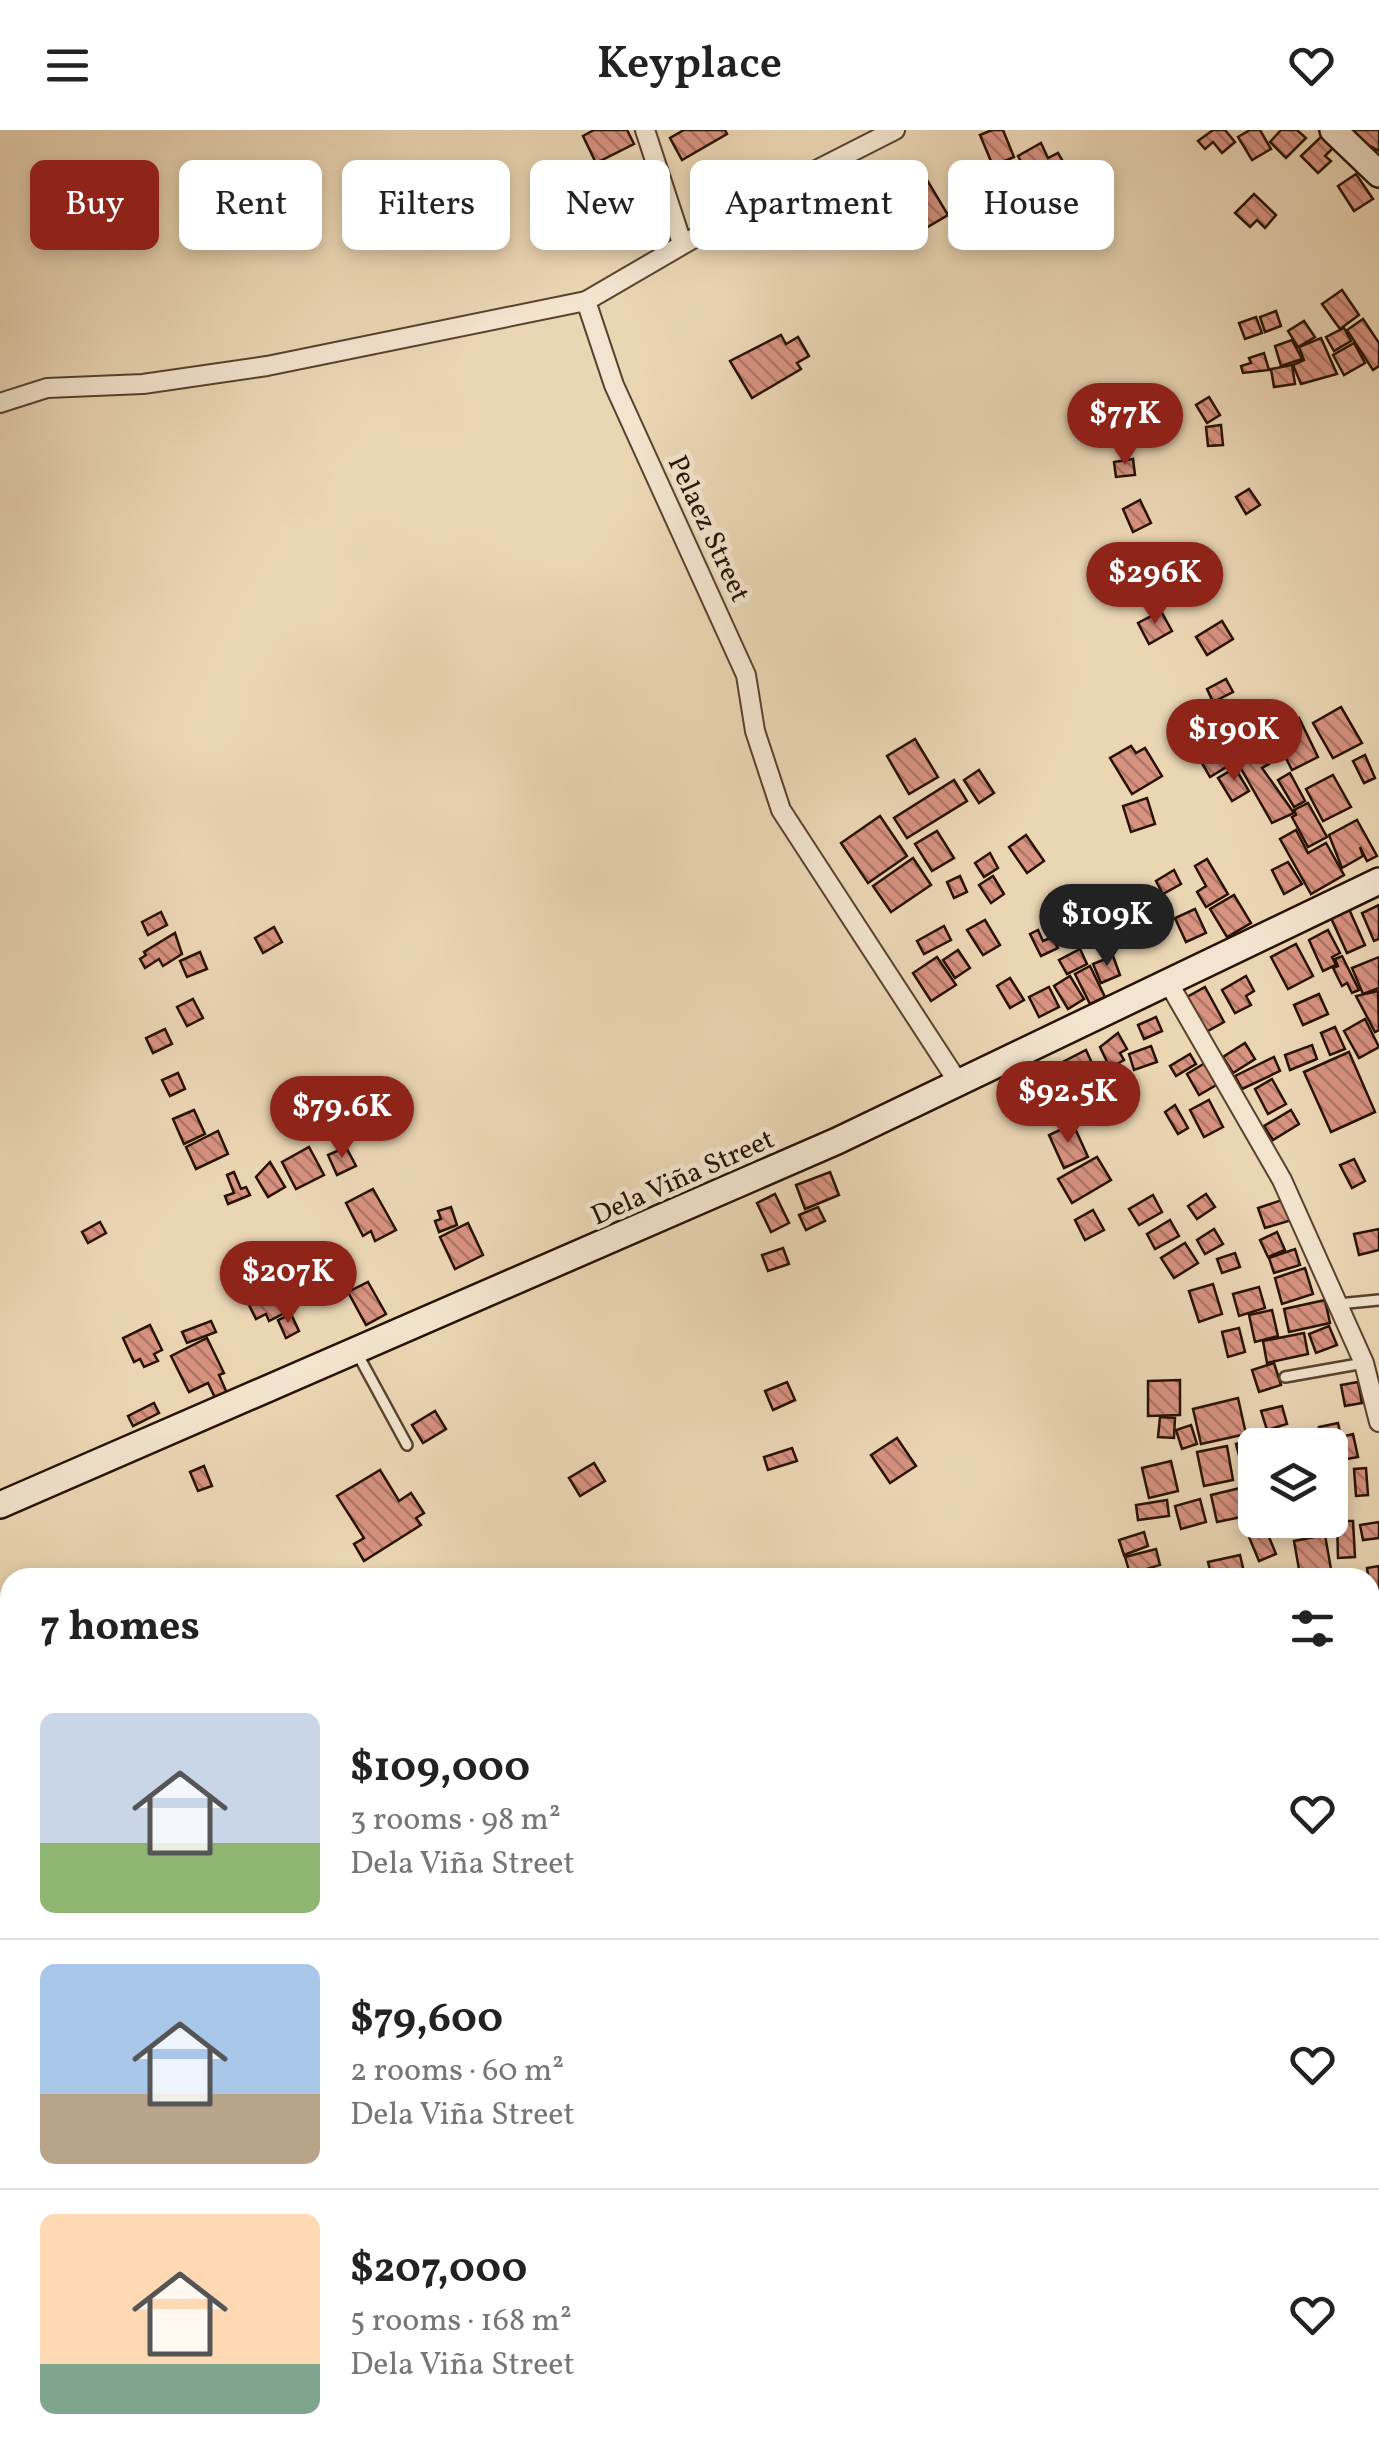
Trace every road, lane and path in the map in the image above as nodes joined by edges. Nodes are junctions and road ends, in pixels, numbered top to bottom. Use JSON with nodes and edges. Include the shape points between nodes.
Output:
{"nodes":[{"id":1,"x":646,"y":130,"type":"edge"},
{"id":2,"x":895,"y":130,"type":"edge"},
{"id":3,"x":1333,"y":130,"type":"edge"},
{"id":4,"x":1379,"y":174,"type":"edge"},
{"id":5,"x":682,"y":243,"type":"junction"},
{"id":6,"x":586,"y":301,"type":"junction"},
{"id":7,"x":0,"y":403,"type":"edge"},
{"id":8,"x":1379,"y":881,"type":"edge"},
{"id":9,"x":1168,"y":982,"type":"junction"},
{"id":10,"x":958,"y":1082,"type":"junction"},
{"id":11,"x":1379,"y":1300,"type":"edge"},
{"id":12,"x":1338,"y":1304,"type":"junction"},
{"id":13,"x":355,"y":1350,"type":"junction"},
{"id":14,"x":1364,"y":1363,"type":"junction"},
{"id":15,"x":1285,"y":1377,"type":"dead end"},
{"id":16,"x":1377,"y":1391,"type":"edge"},
{"id":17,"x":1379,"y":1422,"type":"edge"},
{"id":18,"x":407,"y":1445,"type":"dead end"},
{"id":19,"x":0,"y":1505,"type":"edge"}],
"edges":[{"from":1,"to":5,"type":"street"},
{"from":2,"to":5,"type":"street"},
{"from":3,"to":4,"type":"street"},
{"from":5,"to":6,"type":"street"},
{"from":6,"to":7,"type":"street","via":[[267,366],[142,384],[47,388]]},
{"from":6,"to":10,"type":"street","name":"Pelaez Street","via":[[614,385],[746,675],[781,810]]},
{"from":8,"to":9,"type":"street","name":"Dela Viña Street"},
{"from":9,"to":10,"type":"street","name":"Dela Viña Street"},
{"from":9,"to":12,"type":"street","via":[[1282,1180]]},
{"from":10,"to":13,"type":"street","name":"Dela Viña Street","via":[[838,1141]]},
{"from":11,"to":12,"type":"lane"},
{"from":12,"to":14,"type":"street"},
{"from":13,"to":18,"type":"lane"},
{"from":13,"to":19,"type":"street","name":"Dela Viña Street"},
{"from":14,"to":15,"type":"lane"},
{"from":14,"to":16,"type":"street"},
{"from":16,"to":17,"type":"street"}]}
